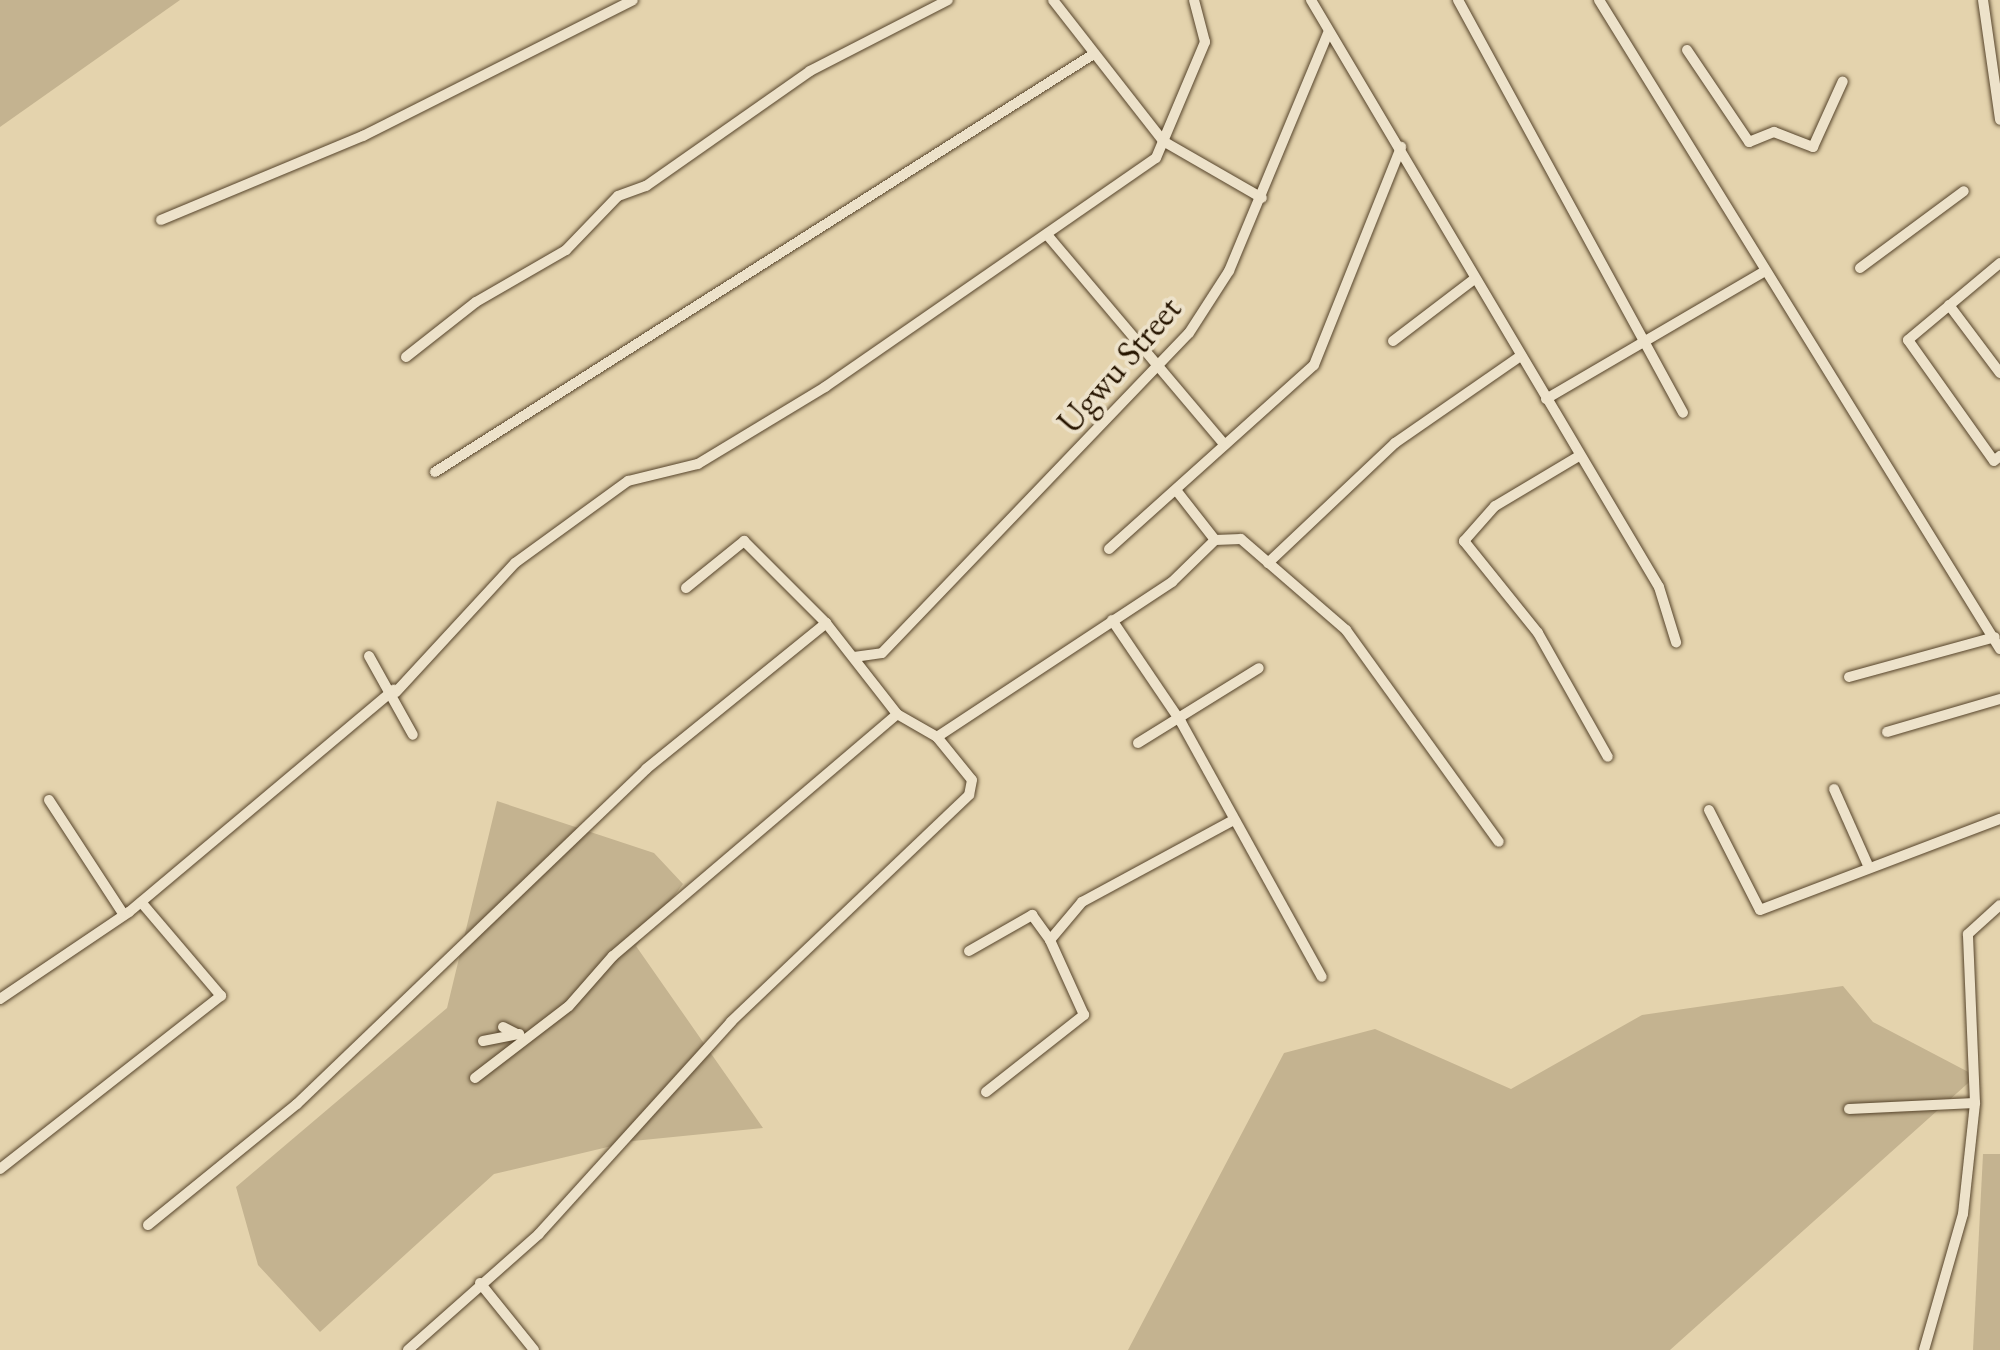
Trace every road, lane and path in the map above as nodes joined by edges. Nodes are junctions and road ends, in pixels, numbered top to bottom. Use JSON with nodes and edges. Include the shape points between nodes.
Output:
{"nodes":[{"id":1,"x":633,"y":0,"type":"edge"},
{"id":2,"x":948,"y":0,"type":"edge"},
{"id":3,"x":1053,"y":0,"type":"edge"},
{"id":4,"x":1310,"y":0,"type":"edge"},
{"id":5,"x":1458,"y":0,"type":"edge"},
{"id":6,"x":1599,"y":0,"type":"edge"},
{"id":7,"x":1984,"y":0,"type":"edge"},
{"id":8,"x":1197,"y":1,"type":"edge"},
{"id":9,"x":1328,"y":33,"type":"junction"},
{"id":10,"x":1687,"y":50,"type":"dead end"},
{"id":11,"x":1092,"y":55,"type":"junction"},
{"id":12,"x":1842,"y":81,"type":"dead end"},
{"id":13,"x":2000,"y":120,"type":"edge"},
{"id":14,"x":1162,"y":141,"type":"junction"},
{"id":15,"x":1401,"y":147,"type":"junction"},
{"id":16,"x":1964,"y":190,"type":"dead end"},
{"id":17,"x":1262,"y":198,"type":"junction"},
{"id":18,"x":160,"y":220,"type":"dead end"},
{"id":19,"x":1049,"y":237,"type":"junction"},
{"id":20,"x":2000,"y":263,"type":"edge"},
{"id":21,"x":1860,"y":268,"type":"dead end"},
{"id":22,"x":1762,"y":274,"type":"junction"},
{"id":23,"x":1472,"y":280,"type":"junction"},
{"id":24,"x":1949,"y":306,"type":"junction"},
{"id":25,"x":1644,"y":338,"type":"junction"},
{"id":26,"x":1393,"y":340,"type":"dead end"},
{"id":27,"x":406,"y":357,"type":"dead end"},
{"id":28,"x":1519,"y":357,"type":"junction"},
{"id":29,"x":2000,"y":373,"type":"edge"},
{"id":30,"x":1158,"y":374,"type":"junction"},
{"id":31,"x":1546,"y":400,"type":"junction"},
{"id":32,"x":1684,"y":413,"type":"dead end"},
{"id":33,"x":1225,"y":445,"type":"junction"},
{"id":34,"x":1579,"y":456,"type":"junction"},
{"id":35,"x":2000,"y":456,"type":"edge"},
{"id":36,"x":435,"y":472,"type":"dead end"},
{"id":37,"x":1176,"y":490,"type":"junction"},
{"id":38,"x":1215,"y":540,"type":"junction"},
{"id":39,"x":1109,"y":549,"type":"dead end"},
{"id":40,"x":1268,"y":563,"type":"junction"},
{"id":41,"x":686,"y":588,"type":"dead end"},
{"id":42,"x":1112,"y":620,"type":"junction"},
{"id":43,"x":826,"y":624,"type":"junction"},
{"id":44,"x":1994,"y":637,"type":"junction"},
{"id":45,"x":1676,"y":642,"type":"dead end"},
{"id":46,"x":2000,"y":649,"type":"edge"},
{"id":47,"x":369,"y":656,"type":"dead end"},
{"id":48,"x":854,"y":658,"type":"junction"},
{"id":49,"x":1260,"y":668,"type":"dead end"},
{"id":50,"x":1849,"y":677,"type":"dead end"},
{"id":51,"x":395,"y":691,"type":"junction"},
{"id":52,"x":2000,"y":699,"type":"edge"},
{"id":53,"x":897,"y":714,"type":"junction"},
{"id":54,"x":1181,"y":722,"type":"junction"},
{"id":55,"x":1887,"y":732,"type":"dead end"},
{"id":56,"x":413,"y":735,"type":"dead end"},
{"id":57,"x":937,"y":737,"type":"junction"},
{"id":58,"x":1138,"y":743,"type":"dead end"},
{"id":59,"x":1608,"y":756,"type":"dead end"},
{"id":60,"x":1834,"y":789,"type":"dead end"},
{"id":61,"x":50,"y":800,"type":"dead end"},
{"id":62,"x":1708,"y":810,"type":"dead end"},
{"id":63,"x":2000,"y":819,"type":"edge"},
{"id":64,"x":1232,"y":821,"type":"junction"},
{"id":65,"x":1500,"y":842,"type":"dead end"},
{"id":66,"x":1867,"y":862,"type":"junction"},
{"id":67,"x":141,"y":902,"type":"junction"},
{"id":68,"x":2000,"y":905,"type":"edge"},
{"id":69,"x":124,"y":914,"type":"junction"},
{"id":70,"x":1050,"y":940,"type":"junction"},
{"id":71,"x":969,"y":952,"type":"dead end"},
{"id":72,"x":1322,"y":977,"type":"dead end"},
{"id":73,"x":0,"y":999,"type":"edge"},
{"id":74,"x":503,"y":1027,"type":"dead end"},
{"id":75,"x":519,"y":1034,"type":"junction"},
{"id":76,"x":482,"y":1041,"type":"dead end"},
{"id":77,"x":475,"y":1078,"type":"dead end"},
{"id":78,"x":986,"y":1092,"type":"dead end"},
{"id":79,"x":1975,"y":1103,"type":"junction"},
{"id":80,"x":1848,"y":1109,"type":"dead end"},
{"id":81,"x":0,"y":1169,"type":"edge"},
{"id":82,"x":148,"y":1226,"type":"dead end"},
{"id":83,"x":480,"y":1283,"type":"junction"},
{"id":84,"x":408,"y":1350,"type":"edge"},
{"id":85,"x":534,"y":1350,"type":"edge"},
{"id":86,"x":1924,"y":1350,"type":"edge"}],
"edges":[{"from":1,"to":18,"type":"street","via":[[363,136]]},
{"from":2,"to":27,"type":"street","via":[[810,71],[646,186],[618,196],[566,250],[476,302]]},
{"from":3,"to":11,"type":"street"},
{"from":4,"to":9,"type":"street"},
{"from":5,"to":25,"type":"street"},
{"from":6,"to":22,"type":"street"},
{"from":7,"to":13,"type":"street"},
{"from":8,"to":14,"type":"street","via":[[1204,42]]},
{"from":9,"to":15,"type":"street"},
{"from":9,"to":17,"type":"street","name":"Ugwu Street"},
{"from":10,"to":12,"type":"street","via":[[1750,142],[1774,132],[1813,147]]},
{"from":11,"to":14,"type":"street"},
{"from":11,"to":36,"type":"street"},
{"from":14,"to":17,"type":"street"},
{"from":14,"to":19,"type":"street","via":[[1156,158]]},
{"from":15,"to":23,"type":"street"},
{"from":15,"to":33,"type":"street","via":[[1314,365]]},
{"from":16,"to":21,"type":"street"},
{"from":17,"to":30,"type":"street","name":"Ugwu Street","via":[[1229,271]]},
{"from":19,"to":30,"type":"street"},
{"from":19,"to":51,"type":"street","via":[[698,464],[628,481],[515,564]]},
{"from":20,"to":24,"type":"street"},
{"from":22,"to":25,"type":"street"},
{"from":22,"to":44,"type":"street"},
{"from":23,"to":26,"type":"street"},
{"from":23,"to":28,"type":"street"},
{"from":24,"to":29,"type":"street"},
{"from":24,"to":35,"type":"street","via":[[1908,340],[1994,461]]},
{"from":25,"to":31,"type":"street"},
{"from":25,"to":32,"type":"street"},
{"from":28,"to":31,"type":"street"},
{"from":28,"to":40,"type":"street","via":[[1396,443]]},
{"from":30,"to":33,"type":"street"},
{"from":30,"to":48,"type":"street","name":"Ugwu Street","via":[[882,653]]},
{"from":31,"to":34,"type":"street"},
{"from":33,"to":37,"type":"street"},
{"from":34,"to":45,"type":"street","via":[[1659,587]]},
{"from":34,"to":59,"type":"street","via":[[1496,506],[1464,541],[1538,633]]},
{"from":37,"to":38,"type":"street"},
{"from":37,"to":39,"type":"street"},
{"from":38,"to":40,"type":"street","via":[[1242,539]]},
{"from":38,"to":42,"type":"street","via":[[1197,564]]},
{"from":40,"to":65,"type":"street","via":[[1346,630]]},
{"from":41,"to":43,"type":"street","via":[[744,541]]},
{"from":42,"to":54,"type":"street"},
{"from":42,"to":57,"type":"street"},
{"from":43,"to":48,"type":"street"},
{"from":43,"to":82,"type":"street","via":[[646,770],[297,1104]]},
{"from":44,"to":46,"type":"street"},
{"from":44,"to":50,"type":"street"},
{"from":47,"to":51,"type":"street"},
{"from":48,"to":53,"type":"street"},
{"from":49,"to":54,"type":"street"},
{"from":51,"to":56,"type":"street"},
{"from":51,"to":67,"type":"street"},
{"from":52,"to":55,"type":"street"},
{"from":53,"to":57,"type":"street"},
{"from":53,"to":75,"type":"street","via":[[613,956],[570,1006]]},
{"from":54,"to":58,"type":"street"},
{"from":54,"to":64,"type":"street"},
{"from":57,"to":83,"type":"street","via":[[972,780],[969,796],[759,994],[540,1234]]},
{"from":60,"to":66,"type":"street"},
{"from":61,"to":69,"type":"street"},
{"from":62,"to":66,"type":"street","via":[[1760,910]]},
{"from":63,"to":66,"type":"street"},
{"from":64,"to":70,"type":"street","via":[[1082,902]]},
{"from":64,"to":72,"type":"street"},
{"from":67,"to":69,"type":"street"},
{"from":67,"to":81,"type":"street","via":[[221,996]]},
{"from":68,"to":79,"type":"street","via":[[1968,934]]},
{"from":69,"to":73,"type":"street"},
{"from":70,"to":71,"type":"street","via":[[1032,915]]},
{"from":70,"to":78,"type":"street","via":[[1084,1015]]},
{"from":74,"to":75,"type":"street"},
{"from":75,"to":76,"type":"street"},
{"from":75,"to":77,"type":"street"},
{"from":79,"to":80,"type":"street"},
{"from":79,"to":86,"type":"street","via":[[1963,1214]]},
{"from":83,"to":84,"type":"street"},
{"from":83,"to":85,"type":"street"}]}
